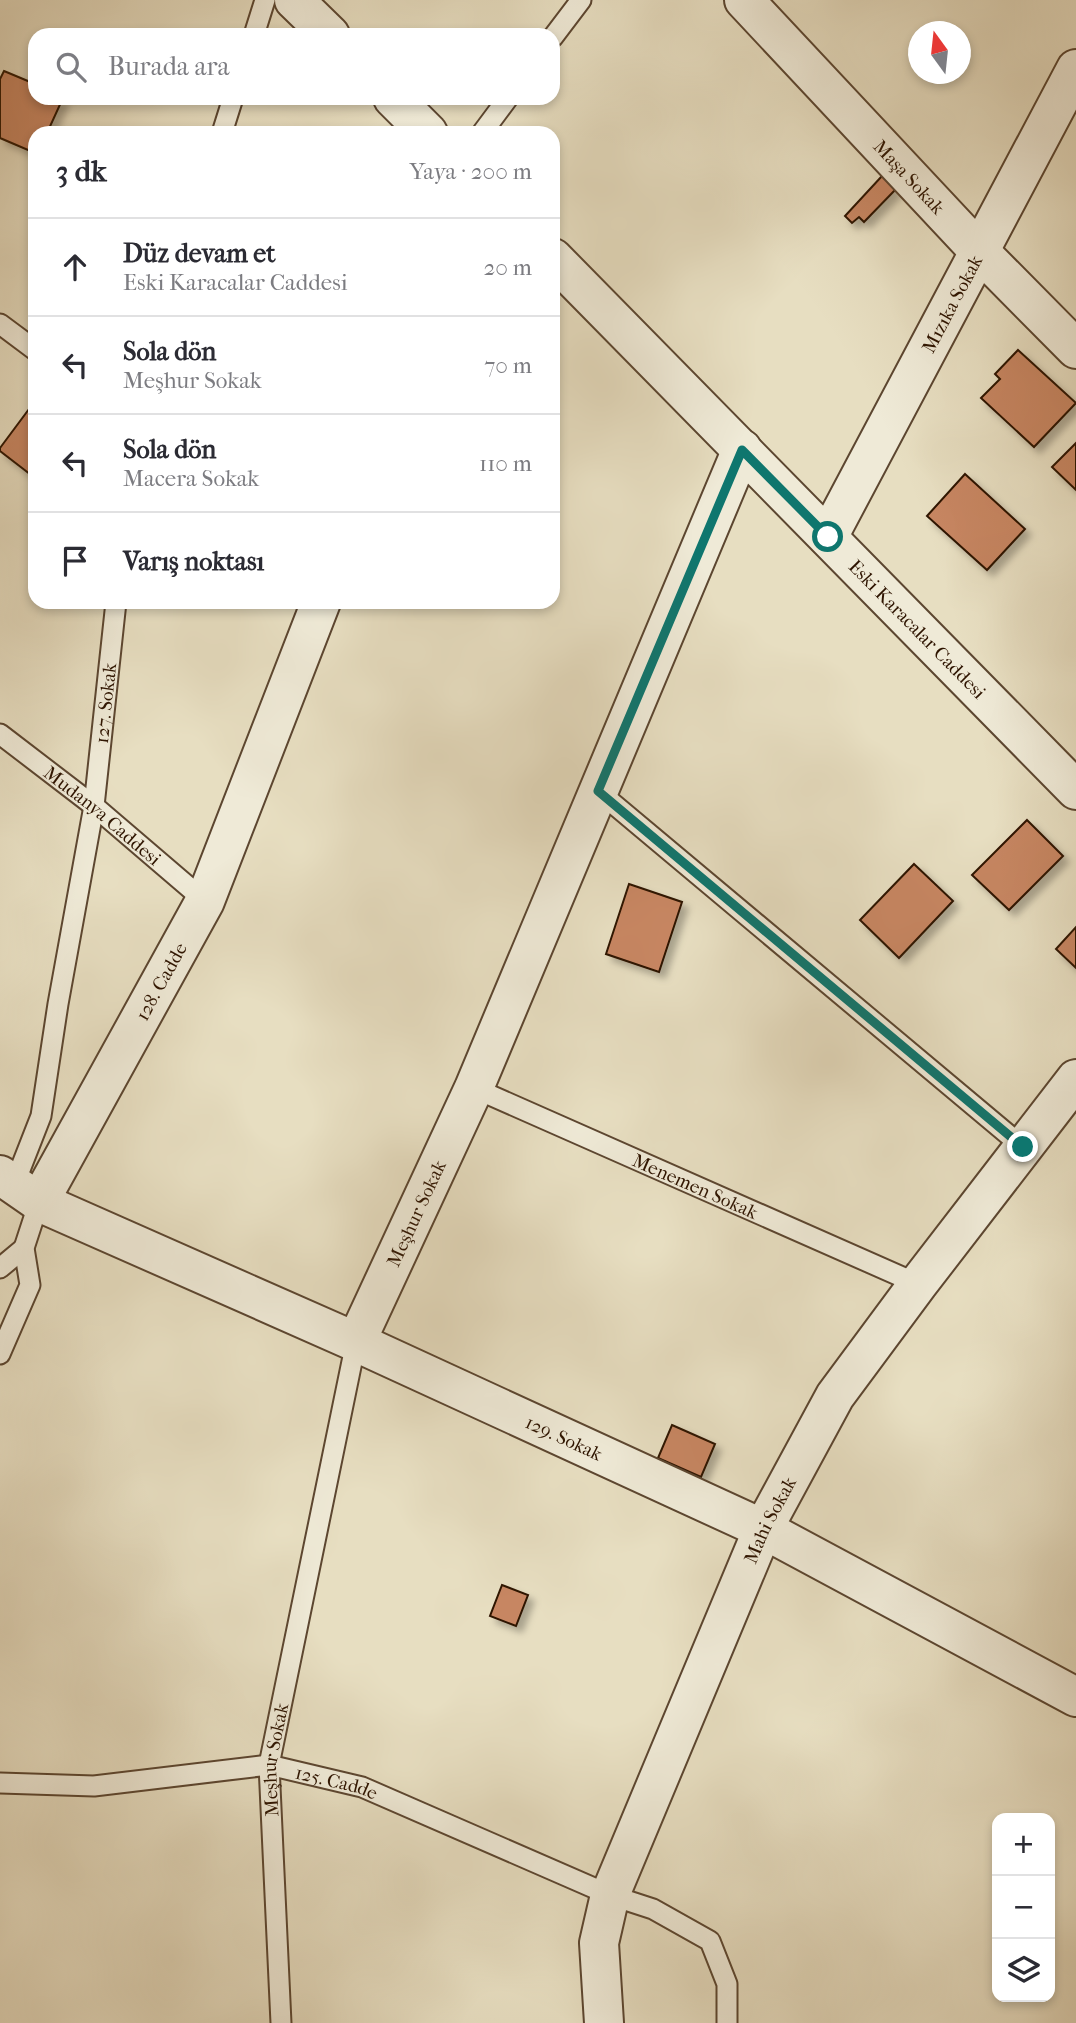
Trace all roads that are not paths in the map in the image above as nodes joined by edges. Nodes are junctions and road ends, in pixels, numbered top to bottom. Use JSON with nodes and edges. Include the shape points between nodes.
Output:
{"nodes":[{"id":1,"x":265,"y":0,"type":"edge"},
{"id":2,"x":294,"y":0,"type":"edge"},
{"id":3,"x":581,"y":0,"type":"edge"},
{"id":4,"x":744,"y":0,"type":"edge"},
{"id":5,"x":256,"y":28,"type":"edge"},
{"id":6,"x":323,"y":28,"type":"edge"},
{"id":7,"x":560,"y":28,"type":"edge"},
{"id":8,"x":1076,"y":69,"type":"edge"},
{"id":9,"x":231,"y":105,"type":"edge"},
{"id":10,"x":400,"y":105,"type":"edge"},
{"id":11,"x":503,"y":105,"type":"edge"},
{"id":12,"x":224,"y":126,"type":"edge"},
{"id":13,"x":421,"y":126,"type":"edge"},
{"id":14,"x":487,"y":126,"type":"edge"},
{"id":15,"x":979,"y":251,"type":"junction"},
{"id":16,"x":560,"y":265,"type":"edge"},
{"id":17,"x":0,"y":324,"type":"edge"},
{"id":18,"x":28,"y":345,"type":"edge"},
{"id":19,"x":1076,"y":349,"type":"edge"},
{"id":20,"x":742,"y":450,"type":"junction"},
{"id":21,"x":828,"y":537,"type":"junction"},
{"id":22,"x":115,"y":609,"type":"edge"},
{"id":23,"x":318,"y":609,"type":"edge"},
{"id":24,"x":0,"y":734,"type":"edge"},
{"id":25,"x":1076,"y":790,"type":"edge"},
{"id":26,"x":598,"y":791,"type":"junction"},
{"id":27,"x":94,"y":806,"type":"junction"},
{"id":28,"x":205,"y":901,"type":"junction"},
{"id":29,"x":1076,"y":1079,"type":"edge"},
{"id":30,"x":474,"y":1088,"type":"junction"},
{"id":31,"x":1023,"y":1147,"type":"junction"},
{"id":32,"x":18,"y":1187,"type":"edge"},
{"id":33,"x":24,"y":1248,"type":"junction"},
{"id":34,"x":0,"y":1268,"type":"edge"},
{"id":35,"x":918,"y":1284,"type":"junction"},
{"id":36,"x":356,"y":1342,"type":"junction"},
{"id":37,"x":0,"y":1354,"type":"edge"},
{"id":38,"x":763,"y":1529,"type":"junction"},
{"id":39,"x":1076,"y":1697,"type":"edge"},
{"id":40,"x":269,"y":1765,"type":"junction"},
{"id":41,"x":0,"y":1783,"type":"edge"},
{"id":42,"x":610,"y":1895,"type":"junction"},
{"id":43,"x":281,"y":2023,"type":"edge"},
{"id":44,"x":604,"y":2023,"type":"edge"},
{"id":45,"x":727,"y":2023,"type":"edge"}],
"edges":[{"from":1,"to":5,"type":"lane"},
{"from":2,"to":6,"type":"street"},
{"from":3,"to":7,"type":"lane"},
{"from":4,"to":15,"type":"street","name":"Maşa Sokak"},
{"from":8,"to":15,"type":"street","name":"Mızıka Sokak"},
{"from":9,"to":12,"type":"lane"},
{"from":10,"to":13,"type":"street"},
{"from":11,"to":14,"type":"lane"},
{"from":15,"to":19,"type":"street","name":"Maşa Sokak"},
{"from":15,"to":21,"type":"street","name":"Mızıka Sokak"},
{"from":16,"to":20,"type":"street","name":"Eski Karacalar Caddesi"},
{"from":17,"to":18,"type":"lane"},
{"from":20,"to":21,"type":"street","name":"Eski Karacalar Caddesi"},
{"from":20,"to":26,"type":"street","name":"Meşhur Sokak"},
{"from":21,"to":25,"type":"street","name":"Eski Karacalar Caddesi"},
{"from":22,"to":27,"type":"lane","name":"127. Sokak"},
{"from":23,"to":28,"type":"street","name":"128. Cadde"},
{"from":24,"to":27,"type":"lane","name":"Mudanya Caddesi"},
{"from":26,"to":30,"type":"street","name":"Meşhur Sokak"},
{"from":26,"to":31,"type":"lane"},
{"from":27,"to":28,"type":"lane","name":"Mudanya Caddesi"},
{"from":27,"to":32,"type":"lane","name":"127. Sokak","via":[[41,1116]]},
{"from":28,"to":32,"type":"street","name":"128. Cadde"},
{"from":29,"to":31,"type":"street","name":"Mahi Sokak"},
{"from":30,"to":35,"type":"lane","name":"Menemen Sokak"},
{"from":30,"to":36,"type":"street","name":"Meşhur Sokak"},
{"from":31,"to":35,"type":"street","name":"Mahi Sokak"},
{"from":32,"to":33,"type":"lane","name":"128. Cadde"},
{"from":32,"to":36,"type":"street","name":"129. Sokak"},
{"from":33,"to":34,"type":"lane"},
{"from":33,"to":37,"type":"lane","name":"128. Cadde","via":[[30,1285]]},
{"from":35,"to":38,"type":"street","name":"Mahi Sokak","via":[[835,1396]]},
{"from":36,"to":38,"type":"street","name":"129. Sokak"},
{"from":36,"to":40,"type":"lane","name":"Meşhur Sokak"},
{"from":38,"to":39,"type":"street","name":"129. Sokak"},
{"from":38,"to":42,"type":"street","name":"Mahi Sokak"},
{"from":40,"to":41,"type":"lane","name":"125. Cadde","via":[[94,1786]]},
{"from":40,"to":42,"type":"lane","name":"125. Cadde","via":[[362,1787]]},
{"from":40,"to":43,"type":"lane","name":"Meşhur Sokak"},
{"from":42,"to":44,"type":"street","name":"Mahi Sokak","via":[[599,1943]]},
{"from":42,"to":45,"type":"lane","name":"125. Cadde","via":[[653,1909],[710,1941],[727,1984]]}]}
